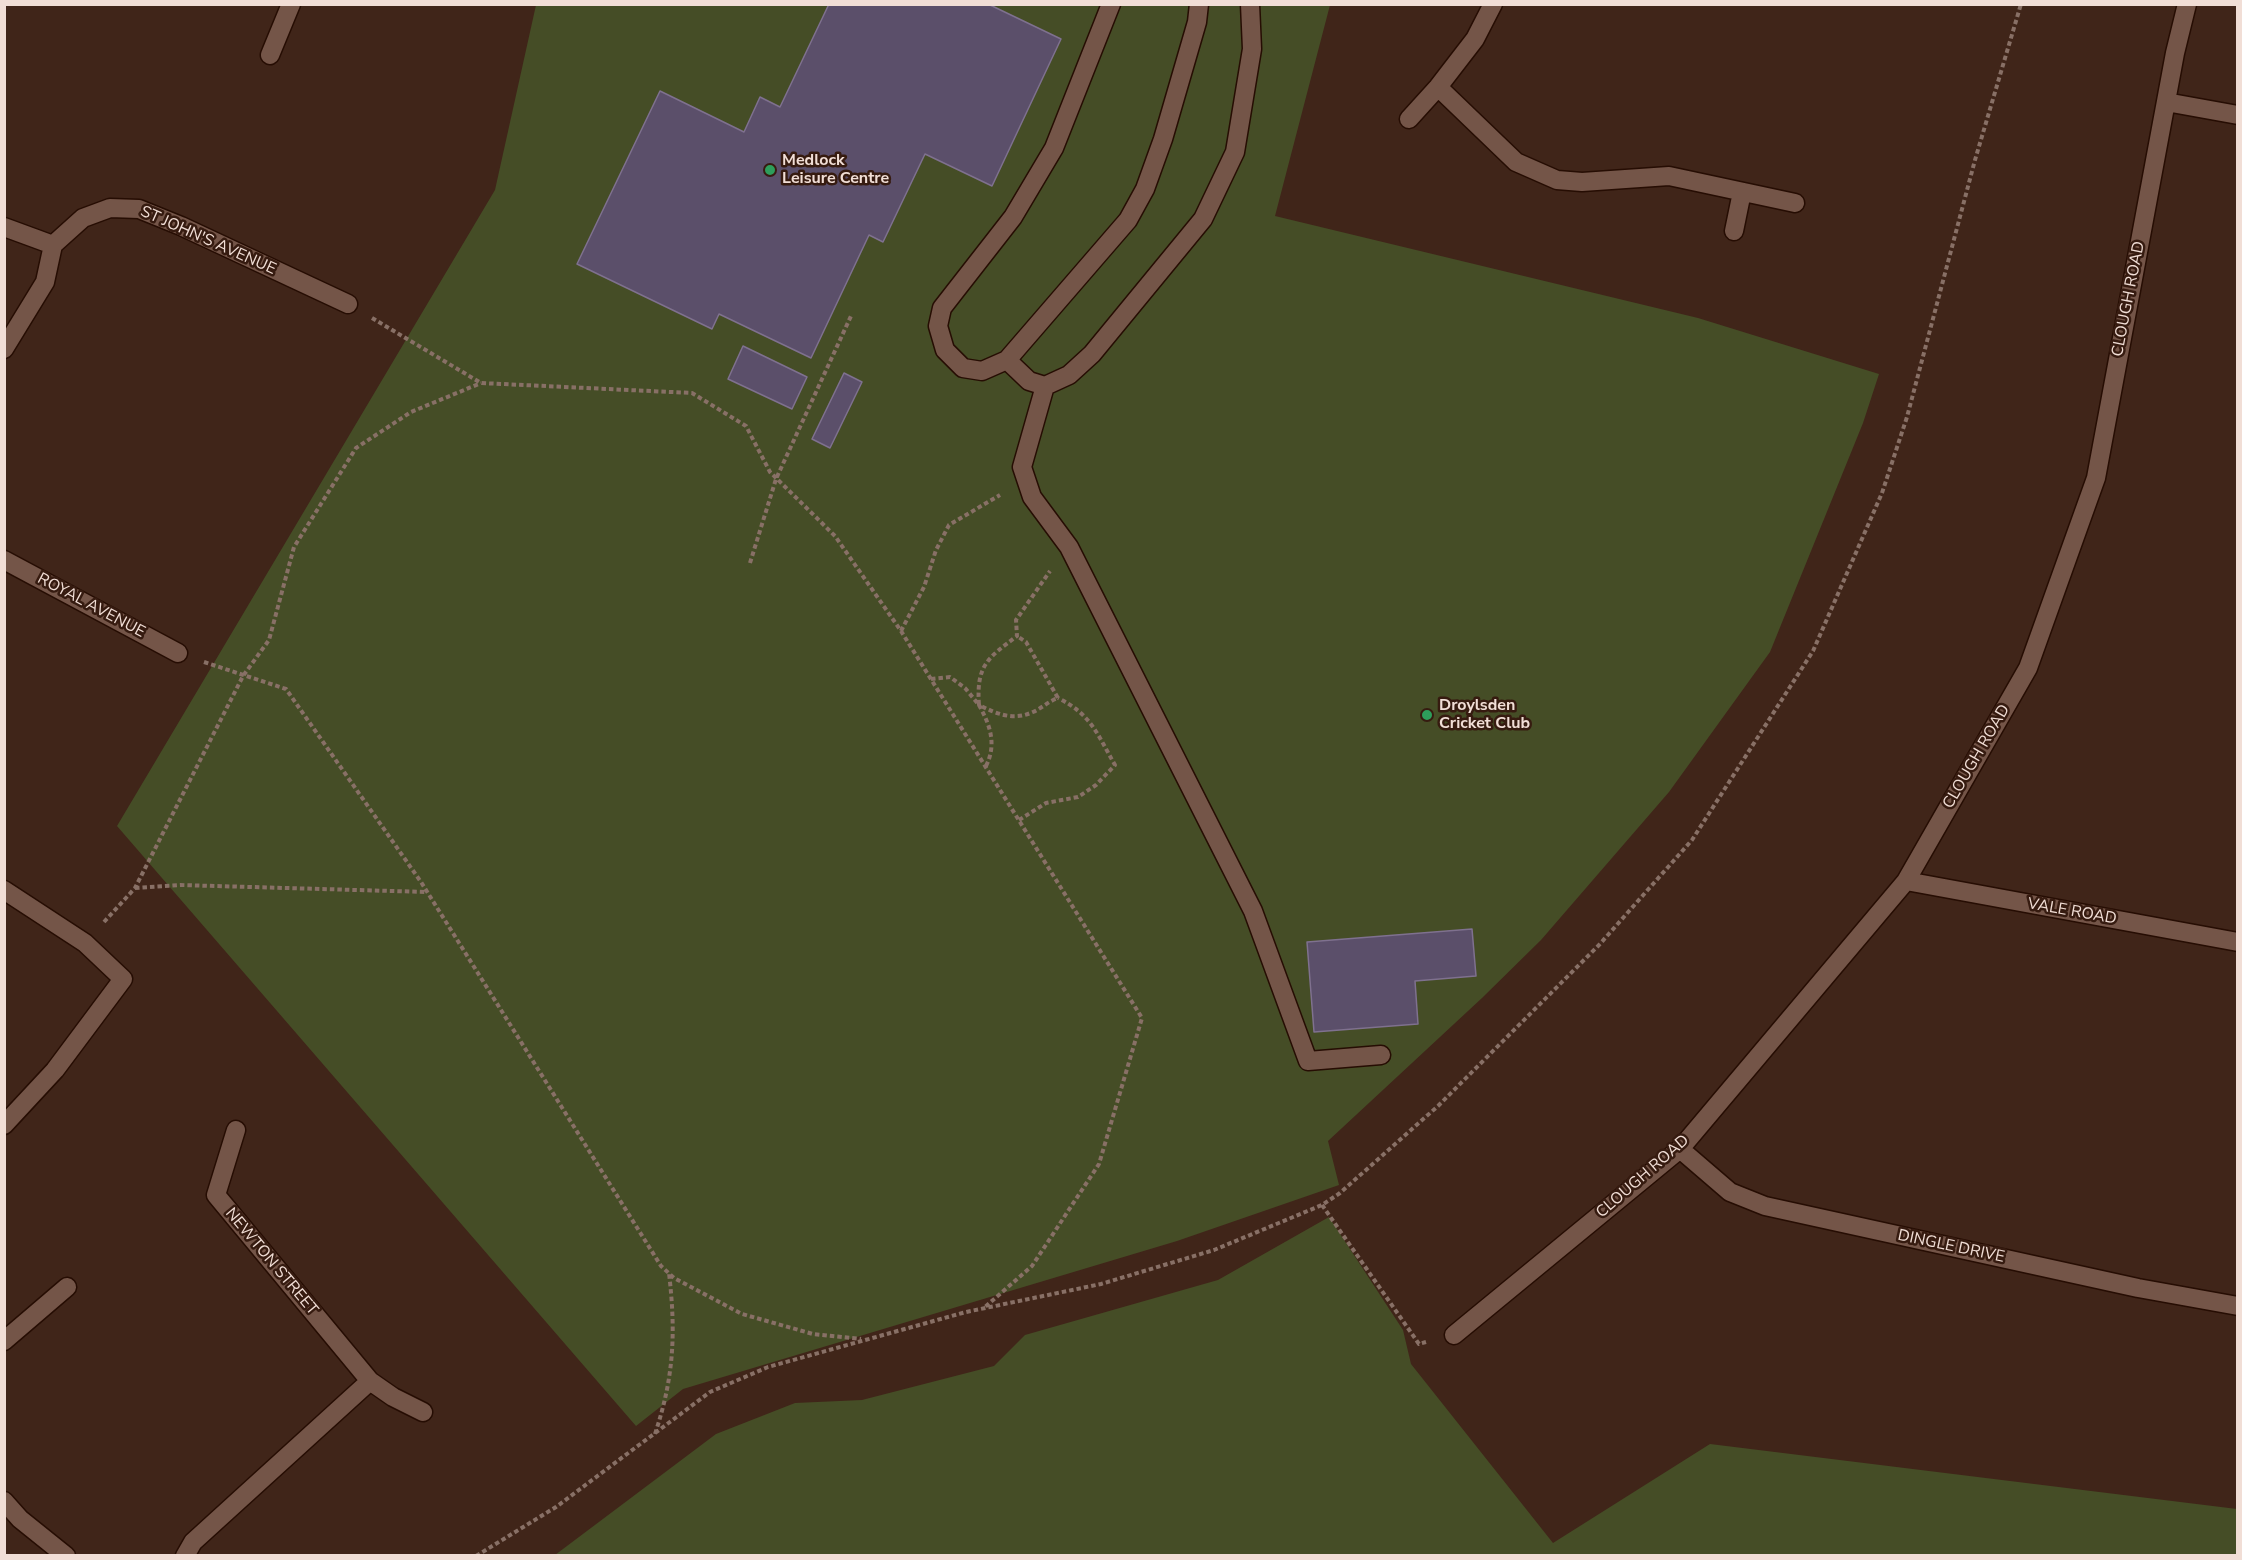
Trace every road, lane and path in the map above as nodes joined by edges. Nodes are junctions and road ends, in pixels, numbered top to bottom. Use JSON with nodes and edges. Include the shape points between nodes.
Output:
{"nodes":[{"id":1,"x":291,"y":4,"type":"edge"},
{"id":2,"x":1111,"y":4,"type":"edge"},
{"id":3,"x":1199,"y":4,"type":"edge"},
{"id":4,"x":1250,"y":4,"type":"edge"},
{"id":5,"x":1493,"y":4,"type":"edge"},
{"id":6,"x":2021,"y":4,"type":"edge"},
{"id":7,"x":2187,"y":4,"type":"edge"},
{"id":8,"x":270,"y":55,"type":"dead end"},
{"id":9,"x":1438,"y":87,"type":"junction"},
{"id":10,"x":2166,"y":102,"type":"junction"},
{"id":11,"x":2238,"y":115,"type":"edge"},
{"id":12,"x":1408,"y":119,"type":"dead end"},
{"id":13,"x":1742,"y":192,"type":"junction"},
{"id":14,"x":1794,"y":203,"type":"dead end"},
{"id":15,"x":4,"y":227,"type":"edge"},
{"id":16,"x":1734,"y":231,"type":"dead end"},
{"id":17,"x":54,"y":245,"type":"junction"},
{"id":18,"x":348,"y":304,"type":"joint"},
{"id":19,"x":851,"y":316,"type":"dead end"},
{"id":20,"x":4,"y":349,"type":"edge"},
{"id":21,"x":1006,"y":360,"type":"junction"},
{"id":22,"x":481,"y":382,"type":"junction"},
{"id":23,"x":1046,"y":386,"type":"junction"},
{"id":24,"x":776,"y":479,"type":"junction"},
{"id":25,"x":1026,"y":480,"type":"junction"},
{"id":26,"x":1069,"y":547,"type":"junction"},
{"id":27,"x":4,"y":560,"type":"edge"},
{"id":28,"x":750,"y":562,"type":"dead end"},
{"id":29,"x":901,"y":631,"type":"junction"},
{"id":30,"x":1017,"y":636,"type":"junction"},
{"id":31,"x":178,"y":653,"type":"joint"},
{"id":32,"x":243,"y":676,"type":"junction"},
{"id":33,"x":931,"y":679,"type":"junction"},
{"id":34,"x":1058,"y":698,"type":"junction"},
{"id":35,"x":979,"y":705,"type":"junction"},
{"id":36,"x":986,"y":767,"type":"junction"},
{"id":37,"x":1019,"y":820,"type":"junction"},
{"id":38,"x":1906,"y":881,"type":"junction"},
{"id":39,"x":135,"y":888,"type":"junction"},
{"id":40,"x":4,"y":890,"type":"edge"},
{"id":41,"x":427,"y":892,"type":"junction"},
{"id":42,"x":2238,"y":942,"type":"edge"},
{"id":43,"x":85,"y":943,"type":"junction"},
{"id":44,"x":1381,"y":1055,"type":"dead end"},
{"id":45,"x":4,"y":1125,"type":"edge"},
{"id":46,"x":236,"y":1131,"type":"dead end"},
{"id":47,"x":1680,"y":1149,"type":"junction"},
{"id":48,"x":1322,"y":1205,"type":"junction"},
{"id":49,"x":669,"y":1273,"type":"junction"},
{"id":50,"x":67,"y":1287,"type":"dead end"},
{"id":51,"x":2238,"y":1306,"type":"edge"},
{"id":52,"x":983,"y":1309,"type":"junction"},
{"id":53,"x":1454,"y":1335,"type":"joint"},
{"id":54,"x":865,"y":1339,"type":"junction"},
{"id":55,"x":4,"y":1341,"type":"edge"},
{"id":56,"x":370,"y":1381,"type":"junction"},
{"id":57,"x":423,"y":1412,"type":"dead end"},
{"id":58,"x":654,"y":1435,"type":"junction"},
{"id":59,"x":4,"y":1501,"type":"edge"},
{"id":60,"x":66,"y":1556,"type":"edge"},
{"id":61,"x":185,"y":1556,"type":"edge"},
{"id":62,"x":476,"y":1556,"type":"edge"}],
"edges":[{"from":1,"to":8,"type":"street"},
{"from":2,"to":21,"type":"street","via":[[1054,148],[1013,217],[942,308],[938,326],[945,350],[963,368],[981,371]]},
{"from":3,"to":21,"type":"street","via":[[1163,139],[1145,189],[1128,220]]},
{"from":4,"to":23,"type":"street","via":[[1252,50],[1235,152],[1203,219],[1092,354],[1069,375]]},
{"from":5,"to":9,"type":"street","via":[[1475,39]]},
{"from":6,"to":48,"type":"path","via":[[1907,417],[1882,493],[1813,651],[1692,840],[1619,924],[1438,1106]]},
{"from":7,"to":10,"type":"street","name":"CLOUGH ROAD"},
{"from":9,"to":12,"type":"street"},
{"from":9,"to":13,"type":"street","via":[[1516,162],[1557,180],[1669,176]]},
{"from":10,"to":11,"type":"street"},
{"from":10,"to":38,"type":"street","name":"CLOUGH ROAD","via":[[2096,478],[2028,668]]},
{"from":13,"to":14,"type":"street"},
{"from":13,"to":16,"type":"street"},
{"from":15,"to":17,"type":"street"},
{"from":17,"to":18,"type":"street","name":"ST JOHN'S AVENUE","via":[[83,218],[110,208],[139,209]]},
{"from":17,"to":20,"type":"street","via":[[45,282]]},
{"from":18,"to":22,"type":"path"},
{"from":19,"to":24,"type":"path"},
{"from":21,"to":23,"type":"street","via":[[1029,381]]},
{"from":22,"to":24,"type":"path","via":[[692,393],[746,426]]},
{"from":22,"to":32,"type":"path","via":[[411,412],[356,448],[294,547],[268,640]]},
{"from":23,"to":25,"type":"street","via":[[1022,467]]},
{"from":24,"to":28,"type":"path"},
{"from":24,"to":29,"type":"path","via":[[836,536]]},
{"from":25,"to":26,"type":"street","via":[[1032,497]]},
{"from":25,"to":29,"type":"path","via":[[949,525]]},
{"from":26,"to":30,"type":"path","via":[[1016,620]]},
{"from":26,"to":44,"type":"street","via":[[1253,910],[1308,1061]]},
{"from":27,"to":31,"type":"street","name":"ROYAL AVENUE"},
{"from":29,"to":33,"type":"path"},
{"from":30,"to":34,"type":"path","via":[[1026,642]]},
{"from":30,"to":35,"type":"path","via":[[987,659],[979,680]]},
{"from":31,"to":32,"type":"path"},
{"from":32,"to":39,"type":"path"},
{"from":32,"to":41,"type":"path","via":[[286,689]]},
{"from":33,"to":35,"type":"path","via":[[950,677]]},
{"from":33,"to":36,"type":"path"},
{"from":34,"to":35,"type":"path","via":[[1018,717],[1000,715]]},
{"from":34,"to":37,"type":"path","via":[[1088,718],[1115,765],[1078,797],[1046,803]]},
{"from":35,"to":36,"type":"path","via":[[990,729],[991,755]]},
{"from":36,"to":37,"type":"path"},
{"from":37,"to":52,"type":"path","via":[[1142,1018],[1099,1164],[1032,1266]]},
{"from":38,"to":42,"type":"street","name":"VALE ROAD"},
{"from":38,"to":47,"type":"street","name":"CLOUGH ROAD"},
{"from":39,"to":41,"type":"path","via":[[180,885]]},
{"from":39,"to":43,"type":"path"},
{"from":40,"to":43,"type":"street"},
{"from":41,"to":49,"type":"path"},
{"from":43,"to":45,"type":"street","via":[[123,979],[55,1070]]},
{"from":46,"to":56,"type":"street","name":"NEWTON STREET","via":[[216,1195]]},
{"from":47,"to":51,"type":"street","name":"DINGLE DRIVE","via":[[1730,1192],[1765,1206]]},
{"from":47,"to":53,"type":"street","name":"CLOUGH ROAD"},
{"from":48,"to":52,"type":"path","via":[[1214,1250],[1101,1284]]},
{"from":48,"to":53,"type":"path","via":[[1419,1344]]},
{"from":49,"to":54,"type":"path","via":[[741,1314],[813,1334]]},
{"from":49,"to":58,"type":"path","via":[[674,1314],[673,1360]]},
{"from":50,"to":55,"type":"street"},
{"from":52,"to":54,"type":"path"},
{"from":54,"to":58,"type":"path","via":[[768,1367],[710,1392]]},
{"from":56,"to":57,"type":"street","name":"NEWTON STREET"},
{"from":56,"to":61,"type":"street","via":[[193,1542]]},
{"from":58,"to":62,"type":"path","via":[[556,1508]]},
{"from":59,"to":60,"type":"street"}]}
